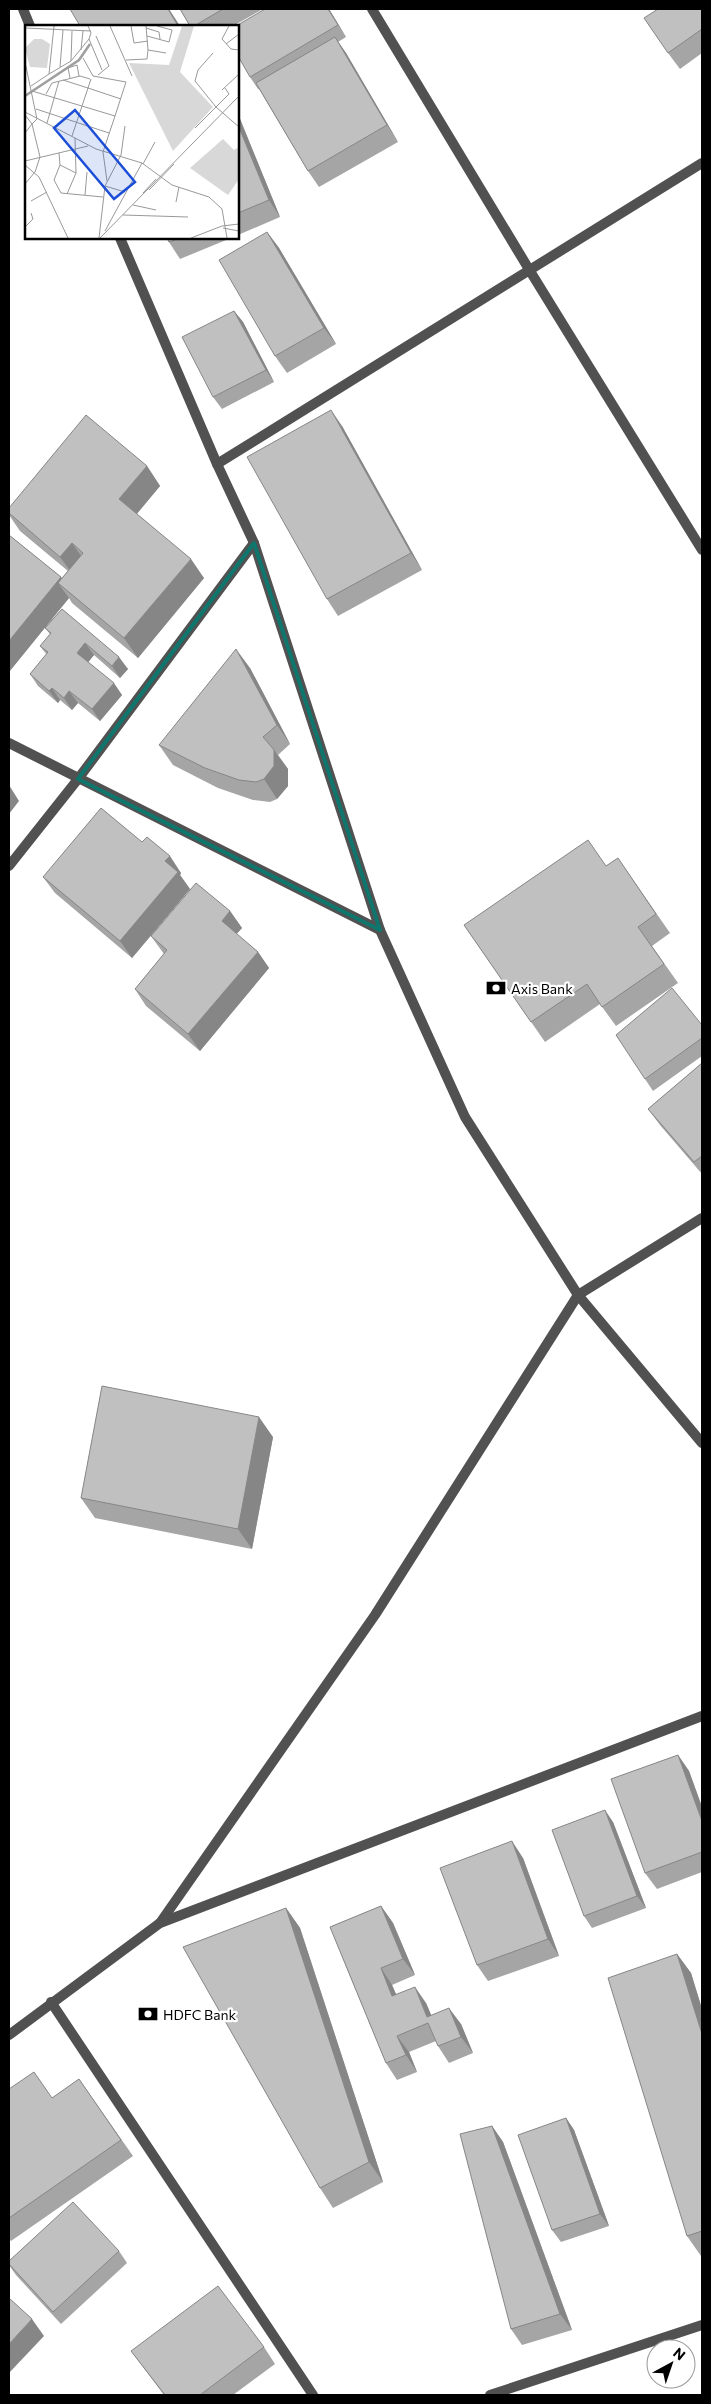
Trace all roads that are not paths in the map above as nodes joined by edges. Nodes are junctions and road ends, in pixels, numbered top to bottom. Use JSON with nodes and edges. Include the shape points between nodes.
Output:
{"nodes":[{"id":1,"x":23,"y":9,"type":"edge"},
{"id":2,"x":372,"y":9,"type":"edge"},
{"id":3,"x":30,"y":25,"type":"edge"},
{"id":4,"x":702,"y":163,"type":"edge"},
{"id":5,"x":120,"y":239,"type":"edge"},
{"id":6,"x":530,"y":271,"type":"junction"},
{"id":7,"x":217,"y":464,"type":"junction"},
{"id":8,"x":254,"y":543,"type":"junction"},
{"id":9,"x":702,"y":550,"type":"edge"},
{"id":10,"x":9,"y":743,"type":"edge"},
{"id":11,"x":78,"y":778,"type":"junction"},
{"id":12,"x":9,"y":866,"type":"edge"},
{"id":13,"x":380,"y":930,"type":"junction"},
{"id":14,"x":702,"y":1218,"type":"edge"},
{"id":15,"x":578,"y":1295,"type":"junction"},
{"id":16,"x":702,"y":1443,"type":"edge"},
{"id":17,"x":702,"y":1716,"type":"edge"},
{"id":18,"x":160,"y":1923,"type":"junction"},
{"id":19,"x":51,"y":2002,"type":"junction"},
{"id":20,"x":9,"y":2035,"type":"edge"},
{"id":21,"x":702,"y":2325,"type":"edge"},
{"id":22,"x":313,"y":2395,"type":"edge"},
{"id":23,"x":490,"y":2395,"type":"edge"}],
"edges":[{"from":1,"to":3,"type":"street"},
{"from":2,"to":6,"type":"street"},
{"from":4,"to":6,"type":"street"},
{"from":5,"to":7,"type":"street"},
{"from":6,"to":7,"type":"street"},
{"from":6,"to":9,"type":"street"},
{"from":7,"to":8,"type":"street"},
{"from":8,"to":11,"type":"street"},
{"from":8,"to":13,"type":"street"},
{"from":10,"to":11,"type":"street"},
{"from":11,"to":12,"type":"street"},
{"from":11,"to":13,"type":"street"},
{"from":13,"to":15,"type":"street","via":[[465,1117]]},
{"from":14,"to":15,"type":"street"},
{"from":15,"to":16,"type":"street"},
{"from":15,"to":18,"type":"street","via":[[375,1615]]},
{"from":17,"to":18,"type":"street"},
{"from":18,"to":19,"type":"street"},
{"from":19,"to":20,"type":"street"},
{"from":19,"to":22,"type":"street"},
{"from":21,"to":23,"type":"street"}]}
